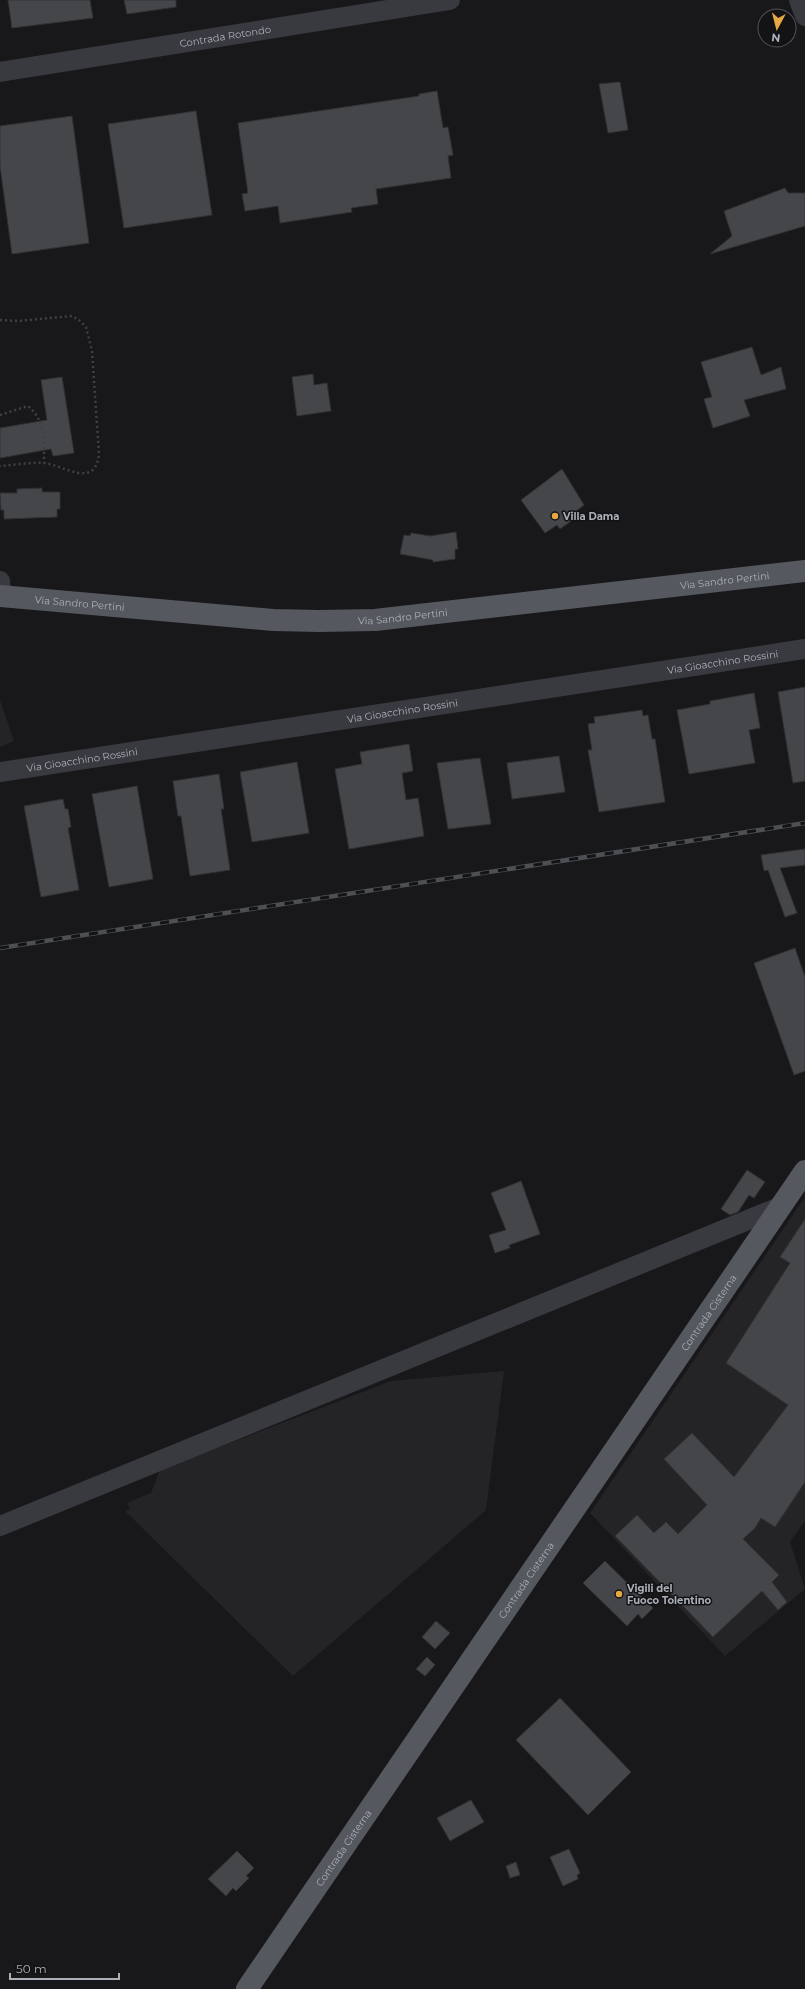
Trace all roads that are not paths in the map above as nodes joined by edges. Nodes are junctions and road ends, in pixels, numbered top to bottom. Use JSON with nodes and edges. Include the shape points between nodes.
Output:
{"nodes":[{"id":1,"x":450,"y":0,"type":"edge"},
{"id":2,"x":799,"y":0,"type":"edge"},
{"id":3,"x":805,"y":16,"type":"edge"},
{"id":4,"x":0,"y":72,"type":"edge"},
{"id":5,"x":805,"y":572,"type":"edge"},
{"id":6,"x":0,"y":591,"type":"edge"},
{"id":7,"x":805,"y":649,"type":"edge"},
{"id":8,"x":0,"y":772,"type":"edge"},
{"id":9,"x":805,"y":1170,"type":"edge"},
{"id":10,"x":782,"y":1206,"type":"junction"},
{"id":11,"x":0,"y":1526,"type":"edge"},
{"id":12,"x":248,"y":1989,"type":"edge"}],
"edges":[{"from":1,"to":4,"type":"street","name":"Contrada Rotondo"},
{"from":2,"to":3,"type":"street"},
{"from":5,"to":6,"type":"main road","name":"Via Sandro Pertini","via":[[375,620],[333,621],[273,620]]},
{"from":7,"to":8,"type":"street","name":"Via Gioacchino Rossini"},
{"from":9,"to":10,"type":"main road","name":"Contrada Cisterna"},
{"from":10,"to":11,"type":"street"},
{"from":10,"to":12,"type":"main road","name":"Contrada Cisterna"}]}
